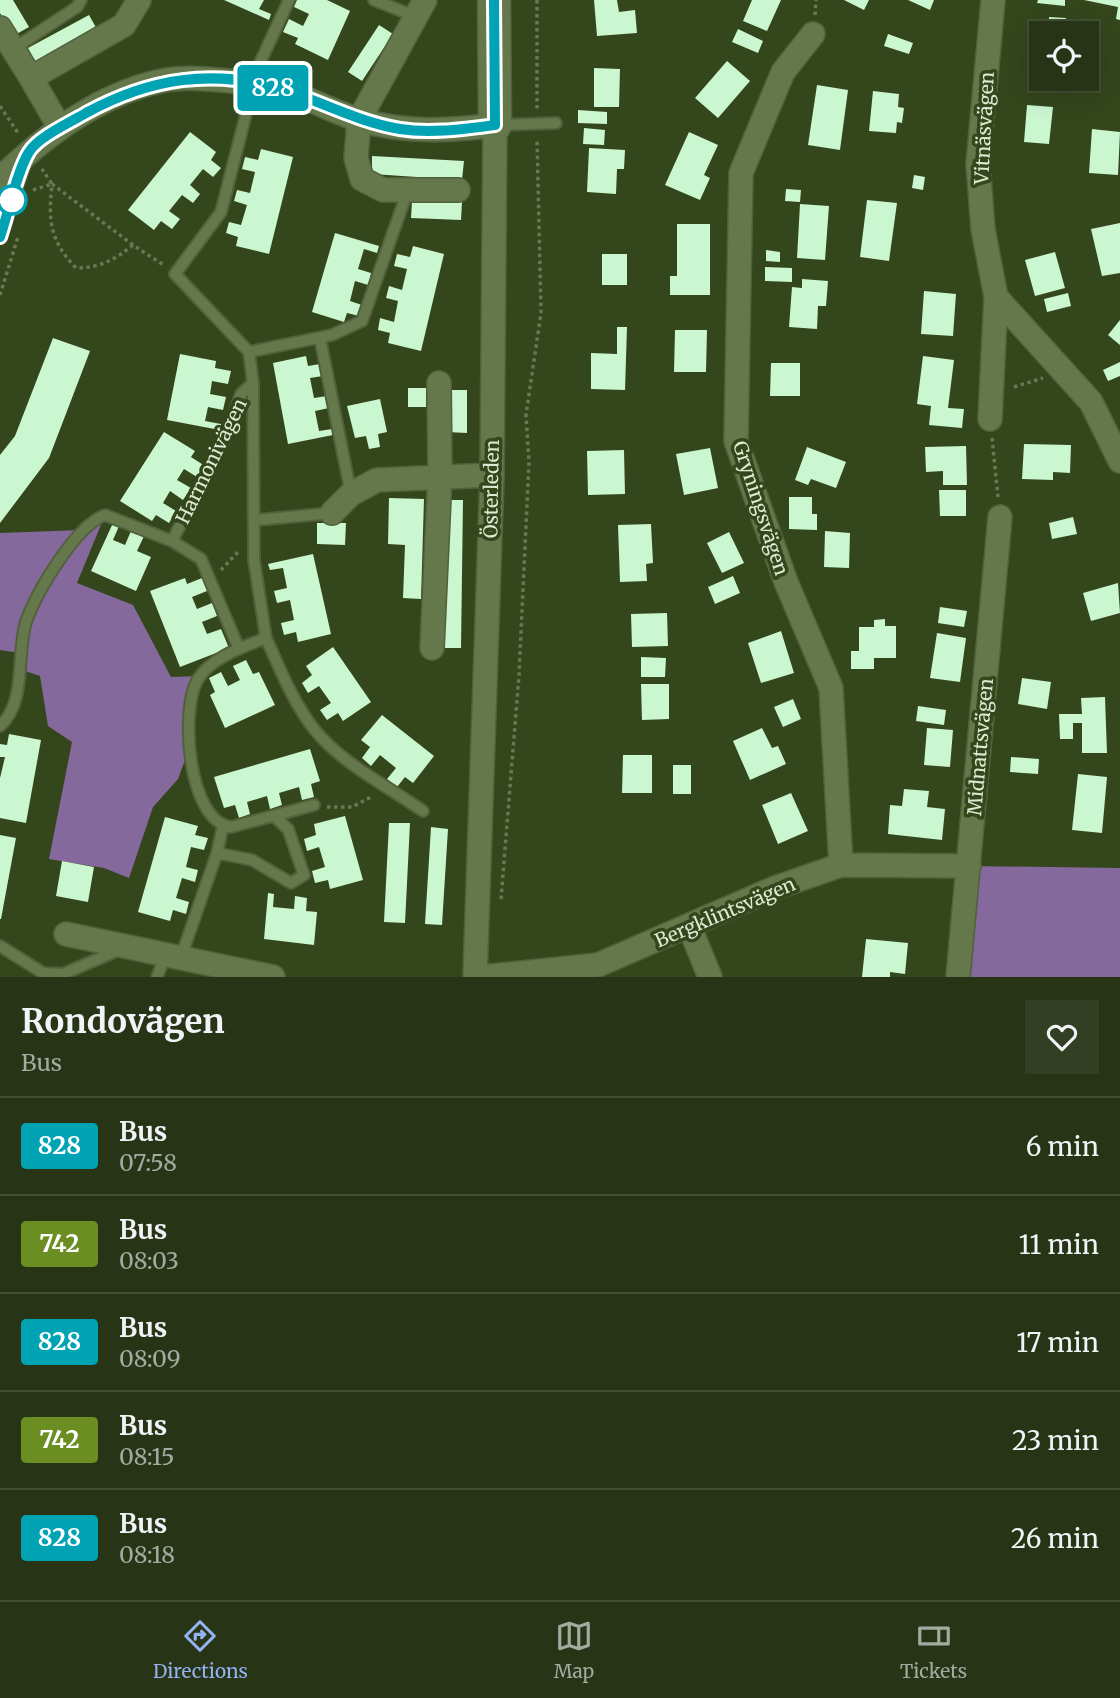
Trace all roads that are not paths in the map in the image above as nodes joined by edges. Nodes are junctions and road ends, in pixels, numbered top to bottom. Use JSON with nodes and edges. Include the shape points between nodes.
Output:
{"nodes":[{"id":1,"x":81,"y":0,"type":"edge"},
{"id":2,"x":139,"y":0,"type":"edge"},
{"id":3,"x":289,"y":0,"type":"edge"},
{"id":4,"x":374,"y":0,"type":"edge"},
{"id":5,"x":494,"y":0,"type":"edge"},
{"id":6,"x":993,"y":0,"type":"edge"},
{"id":7,"x":420,"y":8,"type":"edge"},
{"id":8,"x":0,"y":28,"type":"edge"},
{"id":9,"x":813,"y":34,"type":"dead end"},
{"id":10,"x":13,"y":49,"type":"junction"},
{"id":11,"x":31,"y":78,"type":"junction"},
{"id":12,"x":256,"y":79,"type":"junction"},
{"id":13,"x":359,"y":120,"type":"junction"},
{"id":14,"x":556,"y":123,"type":"dead end"},
{"id":15,"x":495,"y":125,"type":"junction"},
{"id":16,"x":60,"y":128,"type":"junction"},
{"id":17,"x":29,"y":150,"type":"junction"},
{"id":18,"x":0,"y":180,"type":"edge"},
{"id":19,"x":408,"y":190,"type":"junction"},
{"id":20,"x":458,"y":190,"type":"dead end"},
{"id":21,"x":0,"y":237,"type":"edge"},
{"id":22,"x":996,"y":297,"type":"junction"},
{"id":23,"x":320,"y":338,"type":"junction"},
{"id":24,"x":249,"y":352,"type":"junction"},
{"id":25,"x":253,"y":383,"type":"junction"},
{"id":26,"x":439,"y":383,"type":"dead end"},
{"id":27,"x":990,"y":419,"type":"road end"},
{"id":28,"x":1120,"y":461,"type":"edge"},
{"id":29,"x":440,"y":475,"type":"junction"},
{"id":30,"x":492,"y":475,"type":"junction"},
{"id":31,"x":351,"y":494,"type":"junction"},
{"id":32,"x":332,"y":513,"type":"joint"},
{"id":33,"x":1000,"y":516,"type":"road end"},
{"id":34,"x":256,"y":520,"type":"junction"},
{"id":35,"x":172,"y":541,"type":"junction"},
{"id":36,"x":266,"y":638,"type":"junction"},
{"id":37,"x":432,"y":648,"type":"dead end"},
{"id":38,"x":239,"y":649,"type":"junction"},
{"id":39,"x":0,"y":726,"type":"edge"},
{"id":40,"x":314,"y":806,"type":"road end"},
{"id":41,"x":423,"y":811,"type":"dead end"},
{"id":42,"x":274,"y":816,"type":"junction"},
{"id":43,"x":223,"y":826,"type":"junction"},
{"id":44,"x":217,"y":853,"type":"junction"},
{"id":45,"x":841,"y":865,"type":"junction"},
{"id":46,"x":969,"y":866,"type":"junction"},
{"id":47,"x":690,"y":928,"type":"junction"},
{"id":48,"x":66,"y":934,"type":"dead end"},
{"id":49,"x":0,"y":946,"type":"edge"},
{"id":50,"x":128,"y":946,"type":"junction"},
{"id":51,"x":173,"y":956,"type":"junction"},
{"id":52,"x":157,"y":977,"type":"edge"},
{"id":53,"x":273,"y":977,"type":"edge"},
{"id":54,"x":475,"y":977,"type":"edge"},
{"id":55,"x":483,"y":977,"type":"edge"},
{"id":56,"x":710,"y":977,"type":"edge"},
{"id":57,"x":958,"y":977,"type":"edge"}],
"edges":[{"from":1,"to":10,"type":"lane"},
{"from":2,"to":11,"type":"street","via":[[124,25]]},
{"from":3,"to":12,"type":"lane"},
{"from":4,"to":7,"type":"lane"},
{"from":5,"to":15,"type":"street","name":"Österleden"},
{"from":6,"to":22,"type":"street","name":"Vitnäsvägen","via":[[978,164],[983,229]]},
{"from":7,"to":13,"type":"street"},
{"from":8,"to":10,"type":"street"},
{"from":9,"to":45,"type":"street","name":"Gryningsvägen","via":[[783,72],[741,173],[736,441],[786,582],[831,688]]},
{"from":10,"to":11,"type":"street"},
{"from":11,"to":16,"type":"street"},
{"from":12,"to":13,"type":"street"},
{"from":12,"to":16,"type":"street","via":[[166,80],[120,94]]},
{"from":12,"to":24,"type":"lane","via":[[221,212],[176,274]]},
{"from":13,"to":15,"type":"street","via":[[402,129],[450,131]]},
{"from":13,"to":19,"type":"street","via":[[356,158],[362,179],[383,190]]},
{"from":14,"to":15,"type":"lane"},
{"from":15,"to":30,"type":"street","name":"Österleden"},
{"from":16,"to":17,"type":"street"},
{"from":17,"to":18,"type":"street"},
{"from":17,"to":21,"type":"lane"},
{"from":19,"to":20,"type":"street"},
{"from":19,"to":23,"type":"lane","via":[[362,321]]},
{"from":22,"to":27,"type":"street","name":"Vitnäsvägen"},
{"from":22,"to":28,"type":"street","via":[[1091,402]]},
{"from":23,"to":24,"type":"lane"},
{"from":23,"to":31,"type":"lane"},
{"from":24,"to":25,"type":"lane","name":"Harmonivägen"},
{"from":25,"to":34,"type":"lane","name":"Harmonivägen"},
{"from":25,"to":35,"type":"lane","name":"Harmonivägen","via":[[241,394],[225,439]]},
{"from":26,"to":29,"type":"street"},
{"from":29,"to":30,"type":"street"},
{"from":29,"to":31,"type":"street","via":[[377,480]]},
{"from":29,"to":37,"type":"street"},
{"from":30,"to":54,"type":"street","name":"Österleden"},
{"from":31,"to":32,"type":"street"},
{"from":32,"to":34,"type":"lane"},
{"from":33,"to":46,"type":"street","name":"Midnattsvägen"},
{"from":34,"to":36,"type":"lane","name":"Harmonivägen","via":[[254,560]]},
{"from":35,"to":38,"type":"lane","name":"Harmonivägen","via":[[201,559]]},
{"from":35,"to":39,"type":"lane","name":"Harmonivägen","via":[[105,515],[82,530],[27,621],[15,701]]},
{"from":36,"to":38,"type":"lane"},
{"from":36,"to":41,"type":"lane","name":"Harmonivägen","via":[[298,706],[316,732]]},
{"from":38,"to":43,"type":"lane","via":[[217,661],[193,689],[190,746],[195,783],[204,808]]},
{"from":40,"to":42,"type":"lane"},
{"from":42,"to":43,"type":"lane"},
{"from":42,"to":44,"type":"lane","via":[[288,829],[304,875],[291,883],[252,860]]},
{"from":43,"to":44,"type":"lane"},
{"from":44,"to":51,"type":"lane"},
{"from":45,"to":46,"type":"street","name":"Bergklintsvägen"},
{"from":45,"to":47,"type":"street","name":"Bergklintsvägen","via":[[775,888]]},
{"from":46,"to":57,"type":"street","name":"Midnattsvägen"},
{"from":47,"to":55,"type":"street","name":"Bergklintsvägen","via":[[598,965]]},
{"from":47,"to":56,"type":"street"},
{"from":48,"to":50,"type":"street"},
{"from":49,"to":50,"type":"lane","via":[[43,973],[63,974]]},
{"from":50,"to":51,"type":"street"},
{"from":51,"to":52,"type":"lane"},
{"from":51,"to":53,"type":"street"}]}
